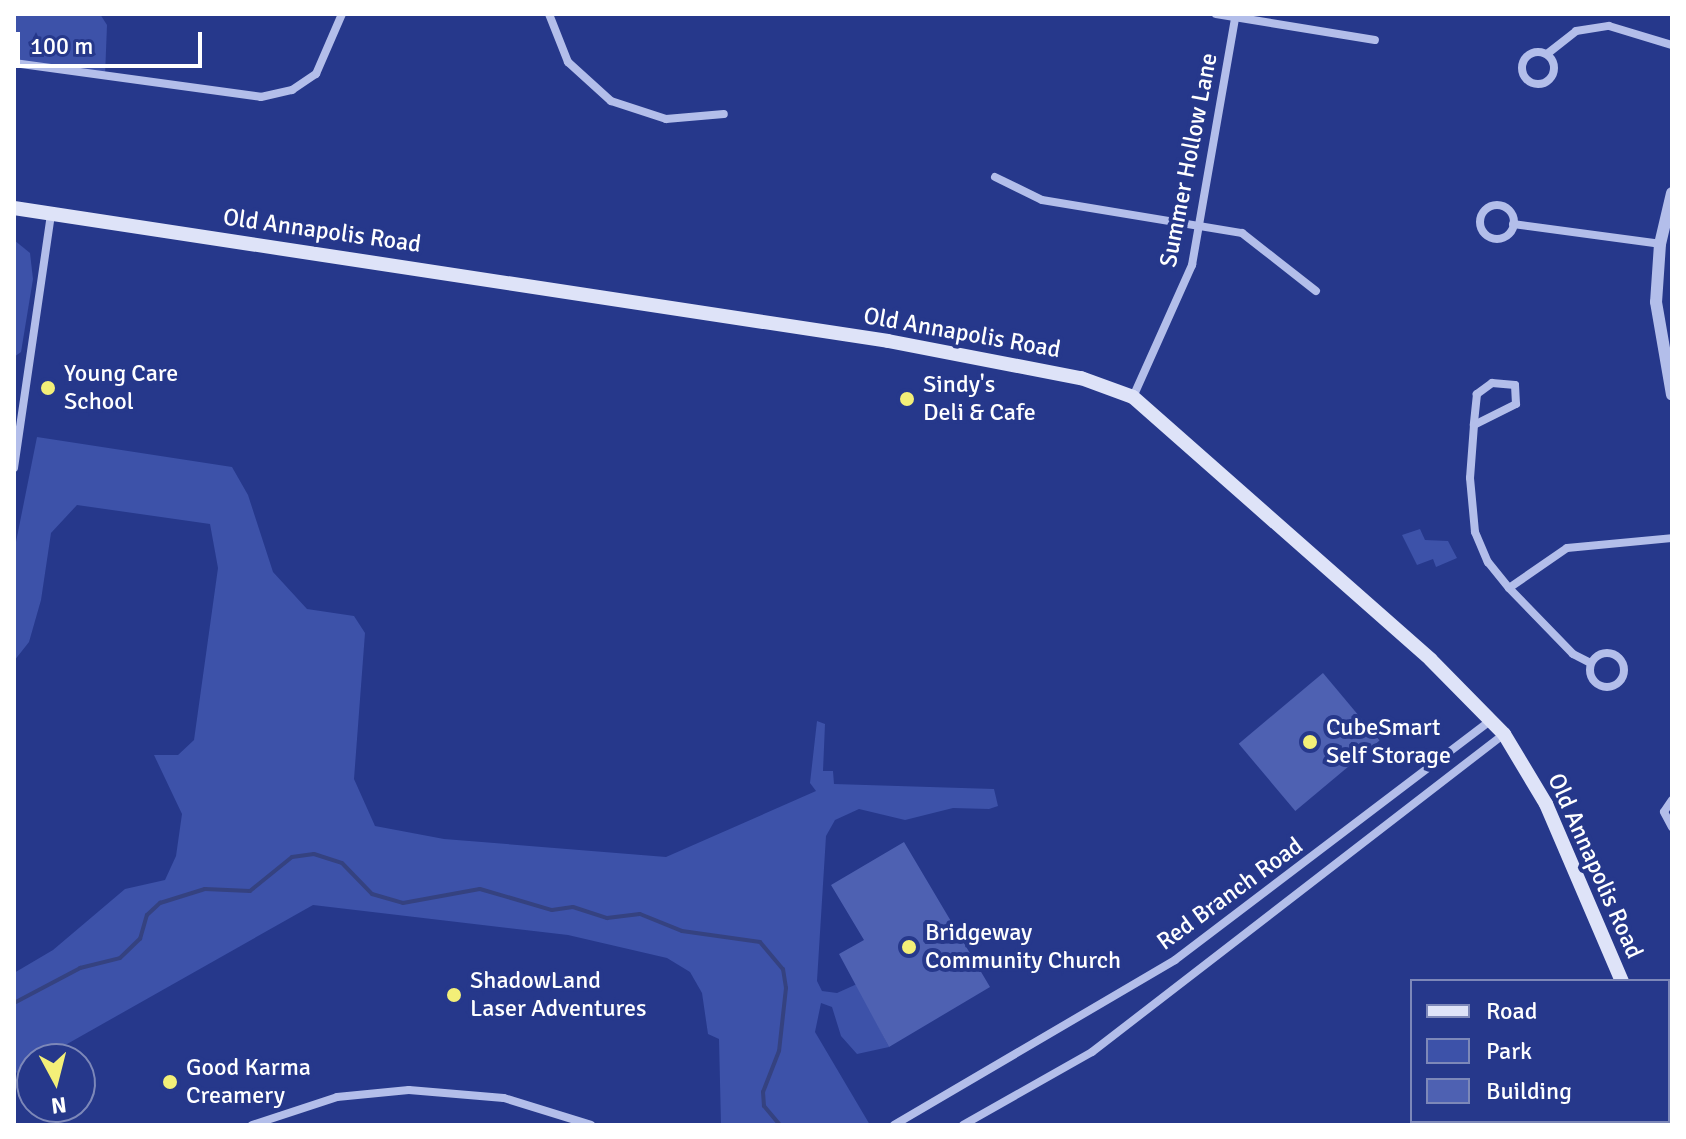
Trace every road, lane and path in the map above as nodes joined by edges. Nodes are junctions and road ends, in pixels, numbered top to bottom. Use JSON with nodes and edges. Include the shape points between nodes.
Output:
{"nodes":[{"id":1,"x":342,"y":14,"type":"edge"},
{"id":2,"x":549,"y":14,"type":"edge"},
{"id":3,"x":1216,"y":14,"type":"edge"},
{"id":4,"x":1235,"y":16,"type":"edge"},
{"id":5,"x":1375,"y":40,"type":"dead end"},
{"id":6,"x":1672,"y":45,"type":"edge"},
{"id":7,"x":1547,"y":54,"type":"junction"},
{"id":8,"x":14,"y":63,"type":"edge"},
{"id":9,"x":724,"y":114,"type":"dead end"},
{"id":10,"x":995,"y":177,"type":"dead end"},
{"id":11,"x":1672,"y":193,"type":"edge"},
{"id":12,"x":14,"y":208,"type":"edge"},
{"id":13,"x":51,"y":213,"type":"junction"},
{"id":14,"x":1202,"y":224,"type":"junction"},
{"id":15,"x":1513,"y":224,"type":"junction"},
{"id":16,"x":1660,"y":244,"type":"junction"},
{"id":17,"x":1316,"y":291,"type":"dead end"},
{"id":18,"x":1667,"y":352,"type":"edge"},
{"id":19,"x":1672,"y":395,"type":"edge"},
{"id":20,"x":1133,"y":397,"type":"junction"},
{"id":21,"x":1474,"y":425,"type":"junction"},
{"id":22,"x":14,"y":468,"type":"edge"},
{"id":23,"x":1672,"y":538,"type":"edge"},
{"id":24,"x":1509,"y":588,"type":"junction"},
{"id":25,"x":1591,"y":663,"type":"junction"},
{"id":26,"x":1491,"y":720,"type":"junction"},
{"id":27,"x":1504,"y":734,"type":"junction"},
{"id":28,"x":1672,"y":800,"type":"edge"},
{"id":29,"x":1672,"y":827,"type":"edge"},
{"id":30,"x":1621,"y":979,"type":"edge"},
{"id":31,"x":252,"y":1125,"type":"edge"},
{"id":32,"x":591,"y":1125,"type":"edge"},
{"id":33,"x":894,"y":1125,"type":"edge"},
{"id":34,"x":963,"y":1125,"type":"edge"}],
"edges":[{"from":1,"to":8,"type":"street","via":[[316,74],[292,90],[261,97]]},
{"from":2,"to":9,"type":"street","via":[[568,62],[611,101],[666,119]]},
{"from":3,"to":4,"type":"street"},
{"from":4,"to":5,"type":"street"},
{"from":4,"to":14,"type":"street","name":"Summer Hollow Lane"},
{"from":6,"to":7,"type":"street","via":[[1609,26],[1576,31]]},
{"from":7,"to":7,"type":"street","via":[[1524,59],[1523,74],[1530,82],[1541,84],[1553,74]]},
{"from":10,"to":14,"type":"street","via":[[1042,200]]},
{"from":11,"to":16,"type":"street"},
{"from":12,"to":13,"type":"main road","name":"Old Annapolis Road"},
{"from":13,"to":20,"type":"main road","name":"Old Annapolis Road","via":[[901,343],[1081,378]]},
{"from":13,"to":22,"type":"street"},
{"from":14,"to":17,"type":"street","via":[[1258,242]]},
{"from":14,"to":20,"type":"street","name":"Summer Hollow Lane","via":[[1180,302]]},
{"from":15,"to":15,"type":"street","via":[[1511,213],[1498,205],[1483,212],[1480,222],[1493,238],[1504,237]]},
{"from":15,"to":16,"type":"street"},
{"from":16,"to":18,"type":"street"},
{"from":18,"to":19,"type":"street"},
{"from":20,"to":26,"type":"main road","name":"Old Annapolis Road"},
{"from":21,"to":21,"type":"street","via":[[1516,404],[1515,385],[1480,389]]},
{"from":21,"to":24,"type":"street","via":[[1475,532],[1488,562]]},
{"from":23,"to":24,"type":"street","via":[[1567,548]]},
{"from":24,"to":25,"type":"street","via":[[1573,654]]},
{"from":25,"to":25,"type":"street","via":[[1590,674],[1601,685],[1616,683],[1623,675],[1615,655],[1604,653]]},
{"from":26,"to":27,"type":"main road","name":"Old Annapolis Road"},
{"from":26,"to":33,"type":"street","name":"Red Branch Road","via":[[1175,960]]},
{"from":27,"to":30,"type":"main road","name":"Old Annapolis Road","via":[[1552,817]]},
{"from":27,"to":34,"type":"street","name":"Red Branch Road","via":[[1103,1044]]},
{"from":28,"to":29,"type":"street","via":[[1664,812]]},
{"from":31,"to":32,"type":"street","via":[[337,1097],[409,1090],[504,1098]]}]}
